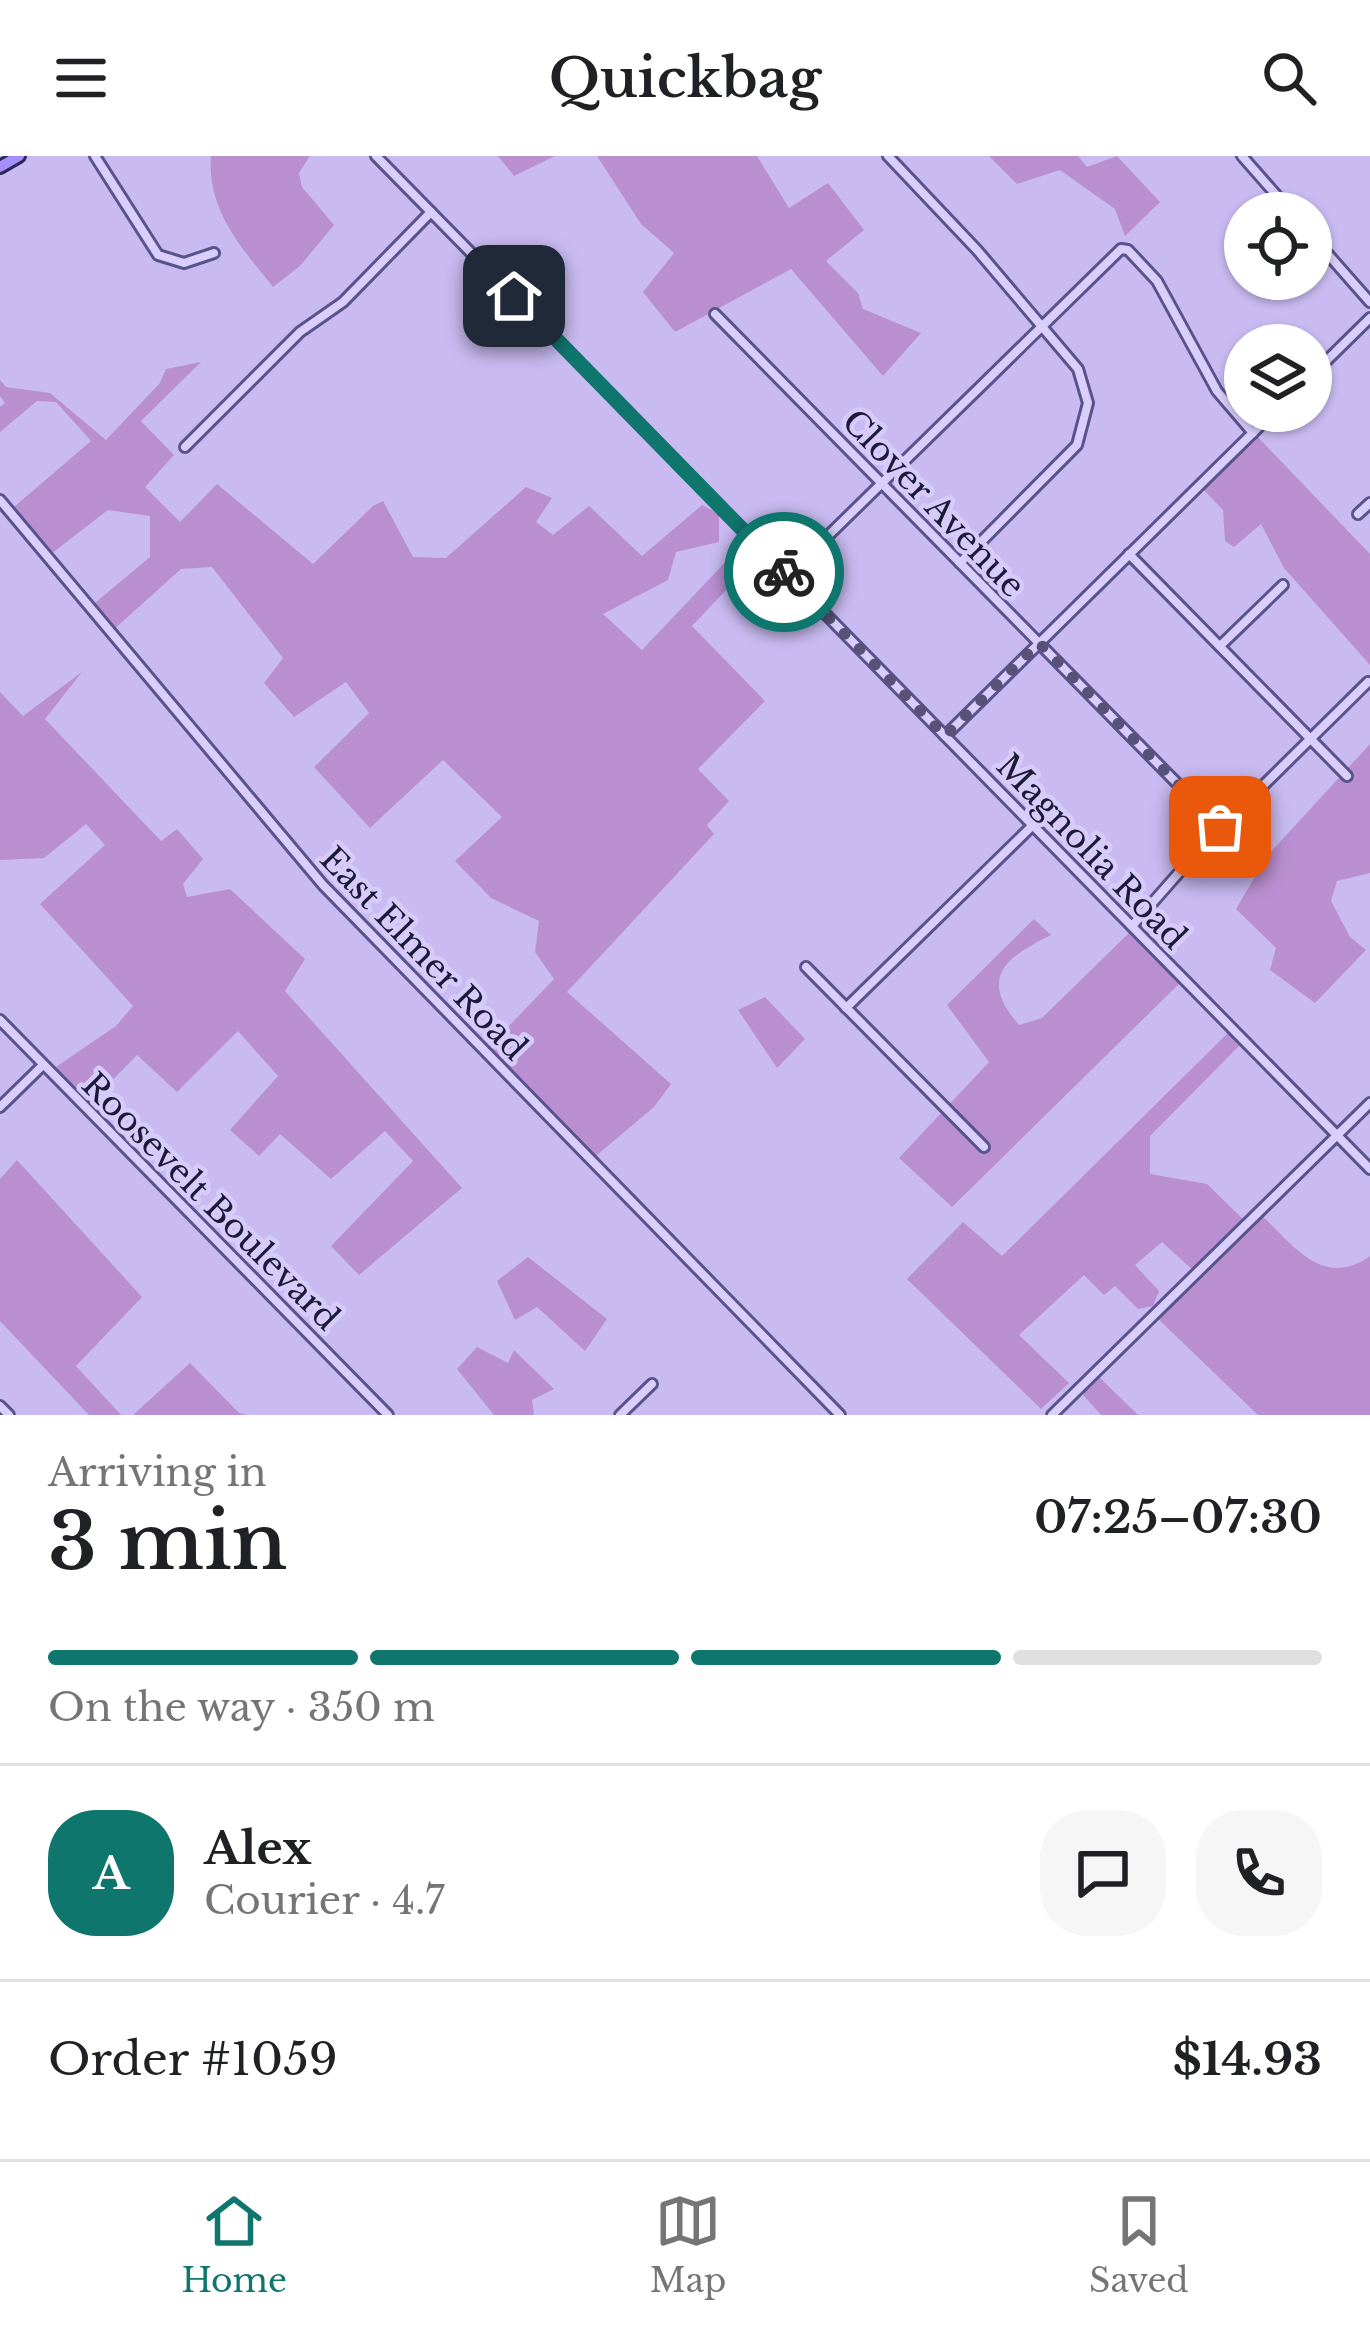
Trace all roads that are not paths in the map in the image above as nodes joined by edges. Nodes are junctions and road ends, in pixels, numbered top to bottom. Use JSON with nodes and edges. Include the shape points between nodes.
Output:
{"nodes":[{"id":1,"x":20,"y":156,"type":"edge"},
{"id":2,"x":95,"y":156,"type":"edge"},
{"id":3,"x":376,"y":156,"type":"edge"},
{"id":4,"x":888,"y":156,"type":"edge"},
{"id":5,"x":1242,"y":156,"type":"edge"},
{"id":6,"x":0,"y":166,"type":"edge"},
{"id":7,"x":1274,"y":192,"type":"edge"},
{"id":8,"x":431,"y":212,"type":"junction"},
{"id":9,"x":214,"y":253,"type":"dead end"},
{"id":10,"x":1332,"y":259,"type":"edge"},
{"id":11,"x":1370,"y":302,"type":"edge"},
{"id":12,"x":716,"y":314,"type":"dead end"},
{"id":13,"x":1370,"y":318,"type":"edge"},
{"id":14,"x":1041,"y":327,"type":"junction"},
{"id":15,"x":1332,"y":355,"type":"edge"},
{"id":16,"x":1253,"y":433,"type":"joint"},
{"id":17,"x":185,"y":447,"type":"dead end"},
{"id":18,"x":881,"y":483,"type":"junction"},
{"id":19,"x":0,"y":500,"type":"edge"},
{"id":20,"x":1370,"y":502,"type":"edge"},
{"id":21,"x":1358,"y":514,"type":"dead end"},
{"id":22,"x":1130,"y":554,"type":"junction"},
{"id":23,"x":960,"y":562,"type":"junction"},
{"id":24,"x":788,"y":575,"type":"junction"},
{"id":25,"x":1282,"y":585,"type":"dead end"},
{"id":26,"x":1039,"y":643,"type":"junction"},
{"id":27,"x":1220,"y":646,"type":"junction"},
{"id":28,"x":1368,"y":682,"type":"edge"},
{"id":29,"x":945,"y":736,"type":"junction"},
{"id":30,"x":1310,"y":739,"type":"junction"},
{"id":31,"x":1347,"y":776,"type":"dead end"},
{"id":32,"x":1033,"y":825,"type":"junction"},
{"id":33,"x":1220,"y":827,"type":"junction"},
{"id":34,"x":1132,"y":926,"type":"junction"},
{"id":35,"x":806,"y":967,"type":"dead end"},
{"id":36,"x":846,"y":1008,"type":"junction"},
{"id":37,"x":0,"y":1020,"type":"edge"},
{"id":38,"x":44,"y":1065,"type":"junction"},
{"id":39,"x":1370,"y":1103,"type":"edge"},
{"id":40,"x":0,"y":1107,"type":"edge"},
{"id":41,"x":1337,"y":1135,"type":"junction"},
{"id":42,"x":984,"y":1147,"type":"dead end"},
{"id":43,"x":1370,"y":1169,"type":"edge"},
{"id":44,"x":652,"y":1384,"type":"dead end"},
{"id":45,"x":0,"y":1406,"type":"edge"},
{"id":46,"x":9,"y":1415,"type":"edge"},
{"id":47,"x":388,"y":1415,"type":"edge"},
{"id":48,"x":620,"y":1415,"type":"edge"},
{"id":49,"x":840,"y":1415,"type":"edge"},
{"id":50,"x":1052,"y":1415,"type":"edge"}],
"edges":[{"from":1,"to":6,"type":"main road"},
{"from":2,"to":9,"type":"street","via":[[158,255],[184,263]]},
{"from":3,"to":8,"type":"street","name":"Magnolia Road"},
{"from":4,"to":14,"type":"street"},
{"from":5,"to":7,"type":"street"},
{"from":8,"to":17,"type":"street"},
{"from":8,"to":24,"type":"street","name":"Magnolia Road"},
{"from":10,"to":11,"type":"street"},
{"from":12,"to":18,"type":"street","name":"Clover Avenue"},
{"from":13,"to":15,"type":"street"},
{"from":14,"to":16,"type":"street","via":[[1128,250],[1157,281],[1217,391]]},
{"from":14,"to":18,"type":"street"},
{"from":14,"to":23,"type":"street","via":[[1084,381],[1082,437]]},
{"from":16,"to":22,"type":"street"},
{"from":18,"to":23,"type":"street","name":"Clover Avenue"},
{"from":18,"to":24,"type":"street"},
{"from":19,"to":49,"type":"street","name":"East Elmer Road","via":[[323,885]]},
{"from":20,"to":21,"type":"street"},
{"from":22,"to":26,"type":"street"},
{"from":22,"to":27,"type":"street"},
{"from":23,"to":26,"type":"street","name":"Clover Avenue"},
{"from":24,"to":29,"type":"street","name":"Magnolia Road"},
{"from":25,"to":27,"type":"street"},
{"from":26,"to":29,"type":"street"},
{"from":26,"to":33,"type":"street","name":"Clover Avenue"},
{"from":27,"to":30,"type":"street"},
{"from":28,"to":30,"type":"street"},
{"from":29,"to":32,"type":"street","name":"Magnolia Road"},
{"from":30,"to":31,"type":"street"},
{"from":30,"to":33,"type":"street"},
{"from":32,"to":34,"type":"street","name":"Magnolia Road"},
{"from":32,"to":36,"type":"street"},
{"from":33,"to":34,"type":"street"},
{"from":34,"to":41,"type":"street","name":"Magnolia Road"},
{"from":35,"to":36,"type":"street"},
{"from":36,"to":42,"type":"street"},
{"from":37,"to":38,"type":"street","name":"Roosevelt Boulevard"},
{"from":38,"to":40,"type":"street"},
{"from":38,"to":47,"type":"street","name":"Roosevelt Boulevard"},
{"from":39,"to":41,"type":"street"},
{"from":41,"to":43,"type":"street","name":"Magnolia Road"},
{"from":41,"to":50,"type":"street"},
{"from":44,"to":48,"type":"street"},
{"from":45,"to":46,"type":"street"}]}
